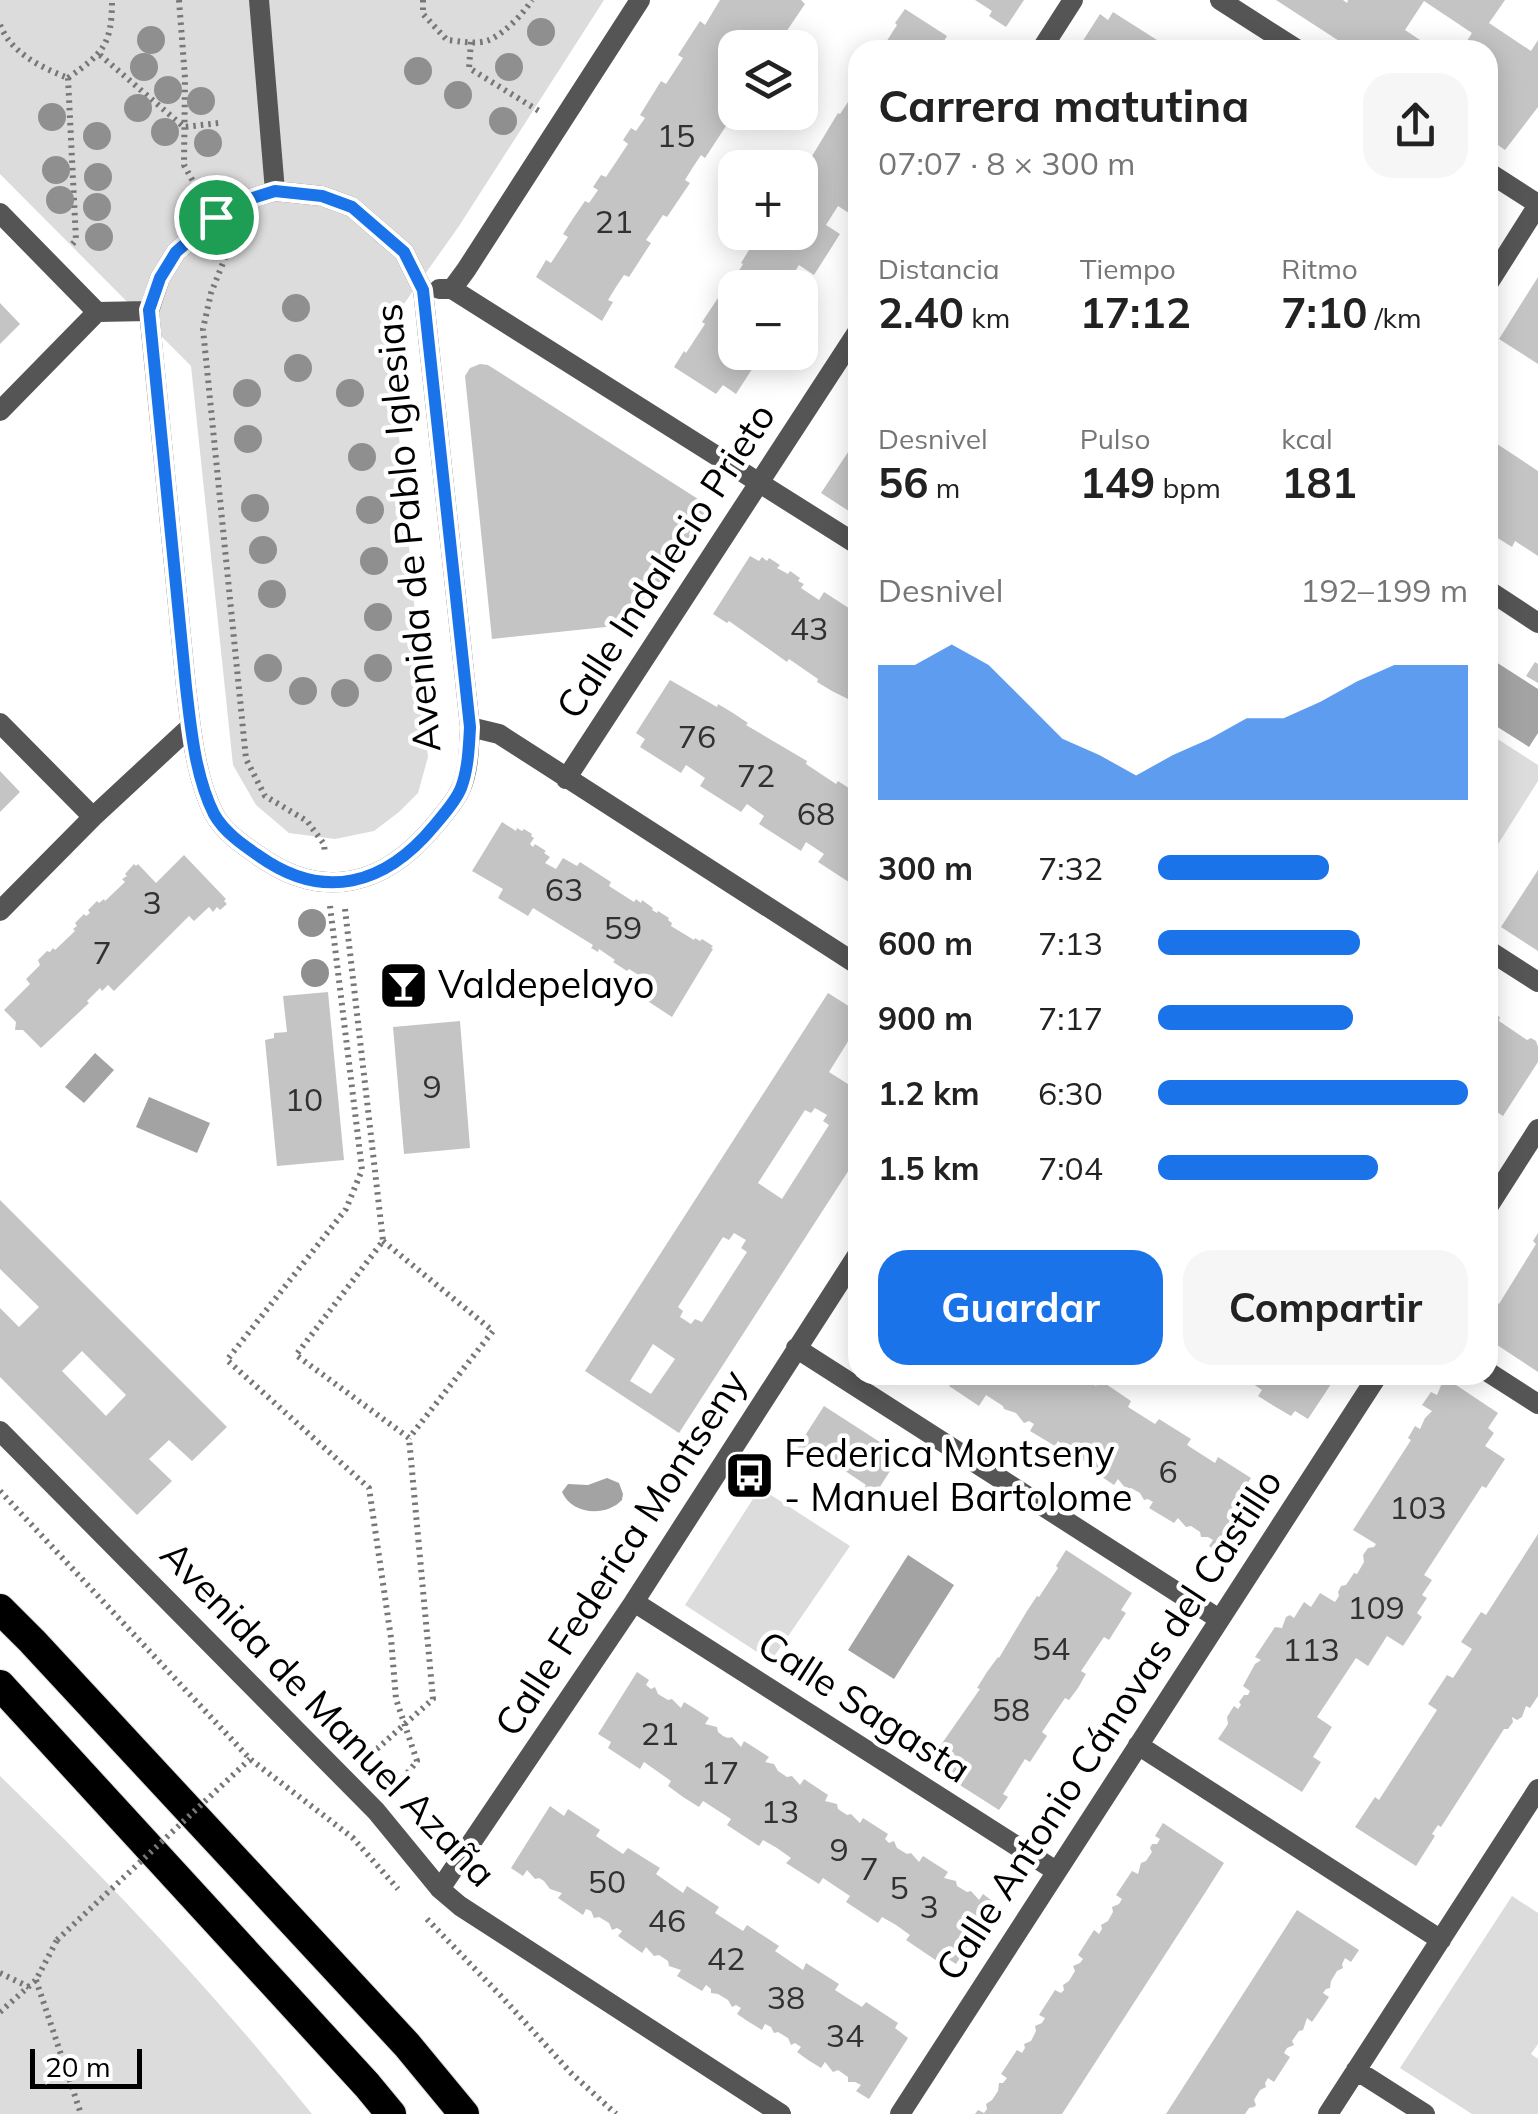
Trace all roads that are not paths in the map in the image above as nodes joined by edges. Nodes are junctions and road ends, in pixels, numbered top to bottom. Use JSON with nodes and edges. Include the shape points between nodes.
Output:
{"nodes":[{"id":1,"x":259,"y":0,"type":"edge"},
{"id":2,"x":640,"y":0,"type":"edge"},
{"id":3,"x":1073,"y":0,"type":"edge"},
{"id":4,"x":1220,"y":0,"type":"edge"},
{"id":5,"x":1047,"y":40,"type":"edge"},
{"id":6,"x":1282,"y":40,"type":"edge"},
{"id":7,"x":1498,"y":178,"type":"edge"},
{"id":8,"x":275,"y":191,"type":"junction"},
{"id":9,"x":1538,"y":204,"type":"edge"},
{"id":10,"x":0,"y":214,"type":"edge"},
{"id":11,"x":1498,"y":268,"type":"edge"},
{"id":12,"x":452,"y":288,"type":"junction"},
{"id":13,"x":423,"y":290,"type":"junction"},
{"id":14,"x":149,"y":310,"type":"junction"},
{"id":15,"x":98,"y":312,"type":"junction"},
{"id":16,"x":848,"y":346,"type":"edge"},
{"id":17,"x":0,"y":411,"type":"edge"},
{"id":18,"x":759,"y":482,"type":"junction"},
{"id":19,"x":848,"y":539,"type":"edge"},
{"id":20,"x":1498,"y":597,"type":"edge"},
{"id":21,"x":1538,"y":623,"type":"edge"},
{"id":22,"x":0,"y":723,"type":"edge"},
{"id":23,"x":190,"y":727,"type":"junction"},
{"id":24,"x":470,"y":727,"type":"junction"},
{"id":25,"x":566,"y":779,"type":"junction"},
{"id":26,"x":93,"y":818,"type":"junction"},
{"id":27,"x":0,"y":910,"type":"edge"},
{"id":28,"x":1498,"y":956,"type":"edge"},
{"id":29,"x":848,"y":959,"type":"edge"},
{"id":30,"x":1538,"y":982,"type":"edge"},
{"id":31,"x":1538,"y":1129,"type":"edge"},
{"id":32,"x":1498,"y":1191,"type":"edge"},
{"id":33,"x":848,"y":1269,"type":"edge"},
{"id":34,"x":796,"y":1348,"type":"junction"},
{"id":35,"x":1498,"y":1378,"type":"edge"},
{"id":36,"x":848,"y":1381,"type":"edge"},
{"id":37,"x":854,"y":1385,"type":"edge"},
{"id":38,"x":1371,"y":1385,"type":"edge"},
{"id":39,"x":1538,"y":1404,"type":"edge"},
{"id":40,"x":0,"y":1431,"type":"edge"},
{"id":41,"x":634,"y":1602,"type":"junction"},
{"id":42,"x":0,"y":1609,"type":"edge"},
{"id":43,"x":1219,"y":1618,"type":"junction"},
{"id":44,"x":0,"y":1684,"type":"edge"},
{"id":45,"x":1138,"y":1745,"type":"junction"},
{"id":46,"x":1538,"y":1789,"type":"edge"},
{"id":47,"x":1529,"y":1823,"type":"edge"},
{"id":48,"x":1056,"y":1871,"type":"junction"},
{"id":49,"x":440,"y":1890,"type":"junction"},
{"id":50,"x":1441,"y":1940,"type":"junction"},
{"id":51,"x":1356,"y":2070,"type":"junction"},
{"id":52,"x":391,"y":2114,"type":"edge"},
{"id":53,"x":464,"y":2114,"type":"edge"},
{"id":54,"x":781,"y":2114,"type":"edge"},
{"id":55,"x":900,"y":2114,"type":"edge"},
{"id":56,"x":1328,"y":2114,"type":"edge"},
{"id":57,"x":1425,"y":2114,"type":"edge"}],
"edges":[{"from":1,"to":8,"type":"street"},
{"from":2,"to":12,"type":"street"},
{"from":3,"to":5,"type":"street"},
{"from":4,"to":6,"type":"street"},
{"from":7,"to":9,"type":"street"},
{"from":8,"to":13,"type":"street","name":"Avenida de Pablo Iglesias","via":[[352,207],[404,252]]},
{"from":8,"to":14,"type":"street","name":"Avenida de Pablo Iglesias","via":[[216,217],[176,252]]},
{"from":9,"to":11,"type":"street"},
{"from":10,"to":15,"type":"street"},
{"from":12,"to":13,"type":"street"},
{"from":12,"to":18,"type":"street"},
{"from":13,"to":24,"type":"street","name":"Avenida de Pablo Iglesias"},
{"from":14,"to":15,"type":"street"},
{"from":14,"to":23,"type":"street","name":"Avenida de Pablo Iglesias"},
{"from":15,"to":17,"type":"street"},
{"from":16,"to":18,"type":"street","name":"Calle Indalecio Prieto"},
{"from":18,"to":19,"type":"street"},
{"from":18,"to":25,"type":"street","name":"Calle Indalecio Prieto"},
{"from":20,"to":21,"type":"street"},
{"from":22,"to":26,"type":"street"},
{"from":23,"to":24,"type":"street","name":"Avenida de Pablo Iglesias","via":[[215,817],[267,862],[328,884],[372,875],[422,840],[461,790]]},
{"from":23,"to":26,"type":"street"},
{"from":24,"to":25,"type":"street","via":[[500,734]]},
{"from":25,"to":29,"type":"street"},
{"from":26,"to":27,"type":"street"},
{"from":28,"to":30,"type":"street"},
{"from":31,"to":32,"type":"street"},
{"from":33,"to":34,"type":"street","name":"Calle Federica Montseny"},
{"from":34,"to":36,"type":"street"},
{"from":34,"to":41,"type":"street","name":"Calle Federica Montseny"},
{"from":35,"to":39,"type":"street"},
{"from":37,"to":43,"type":"street"},
{"from":38,"to":43,"type":"street","name":"Calle Antonio Cánovas del Castillo"},
{"from":40,"to":49,"type":"street","name":"Avenida de Manuel Azaña","via":[[376,1811]]},
{"from":41,"to":48,"type":"street","name":"Calle Sagasta"},
{"from":41,"to":49,"type":"street","name":"Calle Federica Montseny"},
{"from":42,"to":53,"type":"highway","via":[[408,2045]]},
{"from":43,"to":45,"type":"street","name":"Calle Antonio Cánovas del Castillo"},
{"from":44,"to":52,"type":"highway"},
{"from":45,"to":48,"type":"street","name":"Calle Antonio Cánovas del Castillo"},
{"from":45,"to":50,"type":"street"},
{"from":46,"to":47,"type":"street"},
{"from":47,"to":50,"type":"street"},
{"from":48,"to":55,"type":"street","name":"Calle Antonio Cánovas del Castillo"},
{"from":49,"to":54,"type":"street","name":"Avenida de Manuel Azaña"},
{"from":50,"to":51,"type":"street"},
{"from":51,"to":56,"type":"street"},
{"from":51,"to":57,"type":"street"}]}
